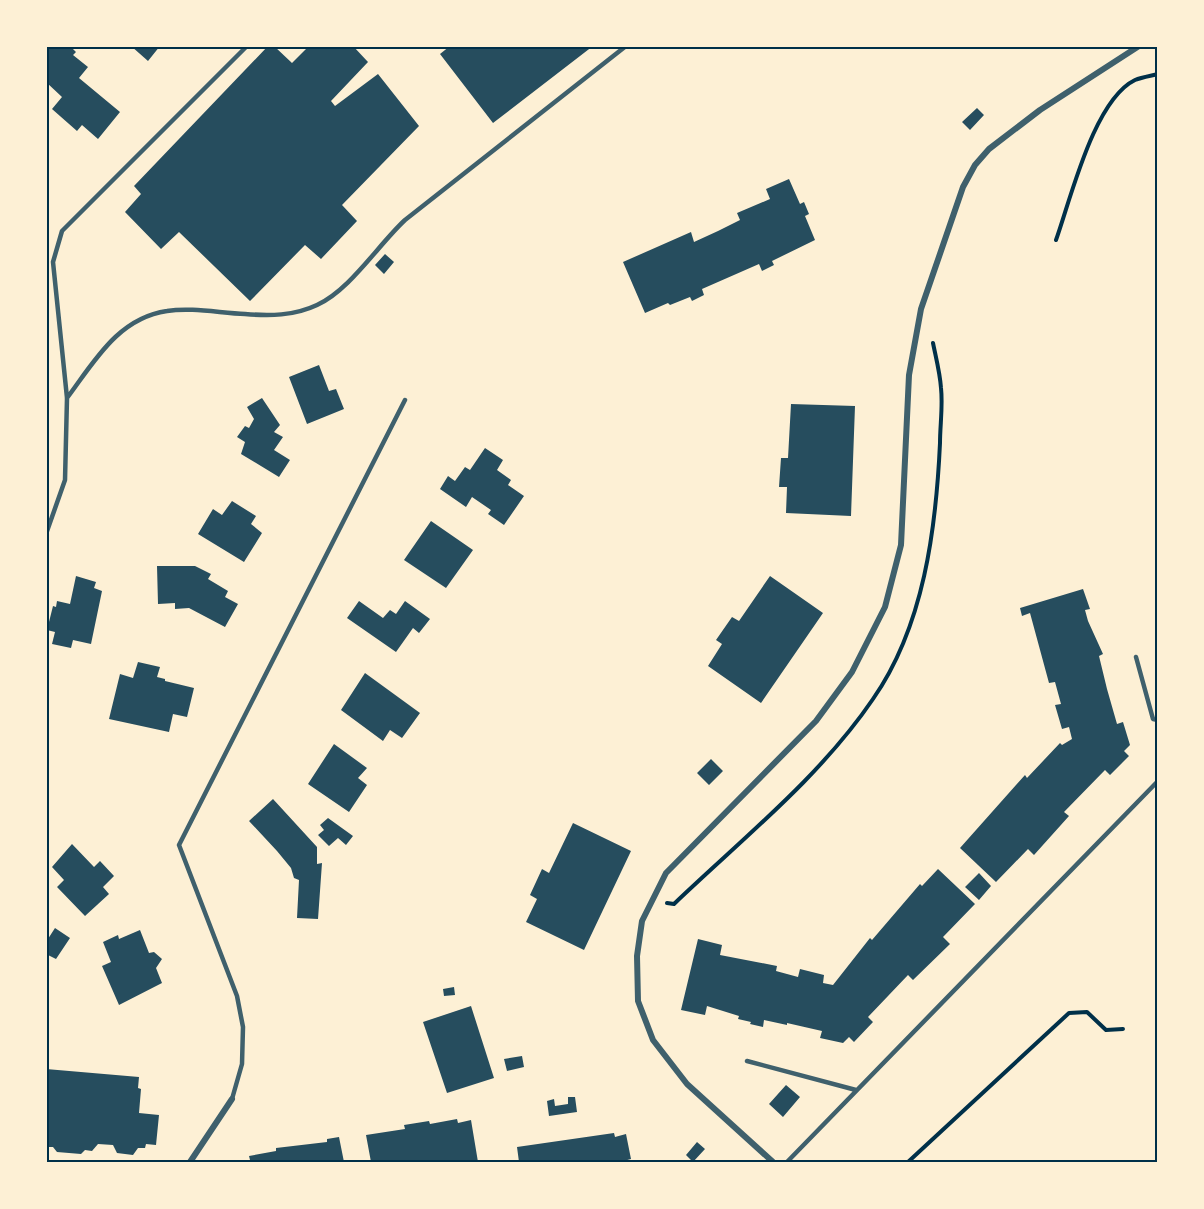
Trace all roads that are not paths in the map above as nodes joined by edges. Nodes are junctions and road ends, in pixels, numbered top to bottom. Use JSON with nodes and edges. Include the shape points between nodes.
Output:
{"nodes":[{"id":1,"x":247,"y":46,"type":"edge"},
{"id":2,"x":626,"y":46,"type":"edge"},
{"id":3,"x":1139,"y":46,"type":"edge"},
{"id":4,"x":67,"y":398,"type":"junction"},
{"id":5,"x":405,"y":400,"type":"dead end"},
{"id":6,"x":46,"y":534,"type":"edge"},
{"id":7,"x":1136,"y":657,"type":"dead end"},
{"id":8,"x":1158,"y":720,"type":"edge"},
{"id":9,"x":1158,"y":782,"type":"edge"},
{"id":10,"x":747,"y":1061,"type":"dead end"},
{"id":11,"x":856,"y":1090,"type":"junction"},
{"id":12,"x":232,"y":1099,"type":"joint"},
{"id":13,"x":190,"y":1162,"type":"edge"},
{"id":14,"x":773,"y":1162,"type":"edge"},
{"id":15,"x":787,"y":1162,"type":"edge"}],
"edges":[{"from":1,"to":4,"type":"lane","via":[[62,231],[53,262]]},
{"from":2,"to":4,"type":"lane","via":[[405,220],[341,288],[318,305],[269,316],[168,310],[137,319],[111,339]]},
{"from":3,"to":14,"type":"street","via":[[1040,110],[988,149],[975,165],[963,187],[921,309],[909,375],[901,544],[885,607],[852,672],[816,721],[666,873],[642,921],[637,956],[638,1001],[653,1040],[687,1084]]},
{"from":4,"to":6,"type":"lane","via":[[65,480]]},
{"from":5,"to":12,"type":"lane","via":[[179,845],[237,996],[243,1027],[242,1064]]},
{"from":7,"to":8,"type":"lane","via":[[1153,719]]},
{"from":9,"to":11,"type":"lane"},
{"from":10,"to":11,"type":"lane"},
{"from":11,"to":15,"type":"lane"},
{"from":12,"to":13,"type":"street"}]}
